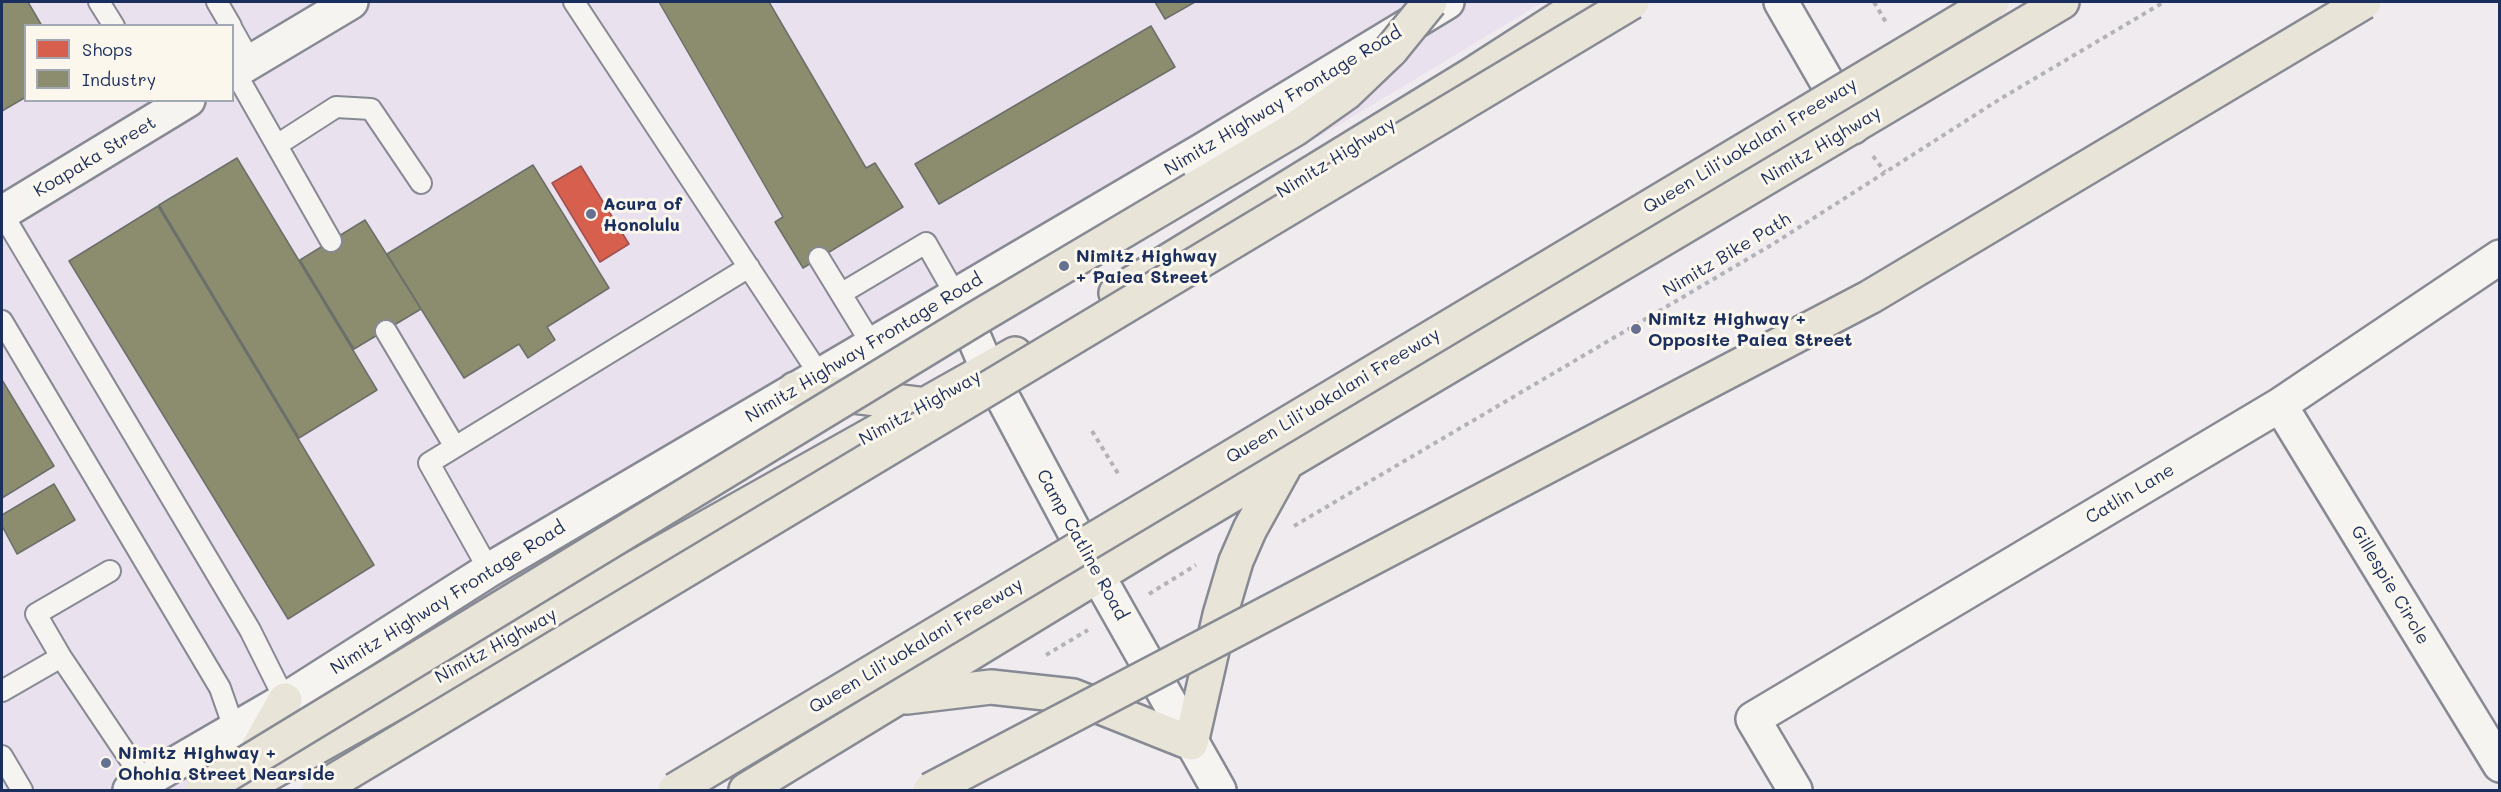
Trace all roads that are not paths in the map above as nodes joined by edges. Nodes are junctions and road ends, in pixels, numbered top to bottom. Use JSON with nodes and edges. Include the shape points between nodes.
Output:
{"nodes":[{"id":1,"x":99,"y":2,"type":"edge"},
{"id":2,"x":217,"y":2,"type":"edge"},
{"id":3,"x":351,"y":2,"type":"edge"},
{"id":4,"x":574,"y":2,"type":"edge"},
{"id":5,"x":1430,"y":2,"type":"edge"},
{"id":6,"x":1447,"y":2,"type":"edge"},
{"id":7,"x":1585,"y":2,"type":"edge"},
{"id":8,"x":1632,"y":2,"type":"edge"},
{"id":9,"x":1780,"y":2,"type":"edge"},
{"id":10,"x":1992,"y":2,"type":"edge"},
{"id":11,"x":2062,"y":2,"type":"edge"},
{"id":12,"x":2364,"y":2,"type":"edge"},
{"id":13,"x":113,"y":24,"type":"edge"},
{"id":14,"x":230,"y":24,"type":"edge"},
{"id":15,"x":234,"y":39,"type":"edge"},
{"id":16,"x":239,"y":69,"type":"edge"},
{"id":17,"x":171,"y":105,"type":"edge"},
{"id":18,"x":1854,"y":127,"type":"junction"},
{"id":19,"x":277,"y":145,"type":"junction"},
{"id":20,"x":421,"y":183,"type":"dead end"},
{"id":21,"x":2,"y":213,"type":"edge"},
{"id":22,"x":331,"y":241,"type":"dead end"},
{"id":23,"x":2499,"y":257,"type":"edge"},
{"id":24,"x":819,"y":258,"type":"dead end"},
{"id":25,"x":749,"y":267,"type":"junction"},
{"id":26,"x":842,"y":293,"type":"junction"},
{"id":27,"x":955,"y":294,"type":"junction"},
{"id":28,"x":2,"y":321,"type":"edge"},
{"id":29,"x":386,"y":331,"type":"dead end"},
{"id":30,"x":872,"y":343,"type":"junction"},
{"id":31,"x":988,"y":370,"type":"junction"},
{"id":32,"x":807,"y":382,"type":"junction"},
{"id":33,"x":926,"y":405,"type":"junction"},
{"id":34,"x":2280,"y":405,"type":"junction"},
{"id":35,"x":455,"y":447,"type":"junction"},
{"id":36,"x":1287,"y":463,"type":"junction"},
{"id":37,"x":489,"y":570,"type":"junction"},
{"id":38,"x":110,"y":571,"type":"dead end"},
{"id":39,"x":1098,"y":576,"type":"junction"},
{"id":40,"x":61,"y":657,"type":"junction"},
{"id":41,"x":2,"y":691,"type":"edge"},
{"id":42,"x":895,"y":699,"type":"junction"},
{"id":43,"x":285,"y":700,"type":"junction"},
{"id":44,"x":234,"y":728,"type":"junction"},
{"id":45,"x":1191,"y":743,"type":"junction"},
{"id":46,"x":2,"y":756,"type":"edge"},
{"id":47,"x":2499,"y":765,"type":"edge"},
{"id":48,"x":138,"y":786,"type":"edge"},
{"id":49,"x":22,"y":790,"type":"edge"},
{"id":50,"x":202,"y":790,"type":"edge"},
{"id":51,"x":234,"y":790,"type":"edge"},
{"id":52,"x":240,"y":790,"type":"edge"},
{"id":53,"x":319,"y":790,"type":"edge"},
{"id":54,"x":675,"y":790,"type":"edge"},
{"id":55,"x":746,"y":790,"type":"edge"},
{"id":56,"x":930,"y":790,"type":"edge"},
{"id":57,"x":1219,"y":790,"type":"edge"},
{"id":58,"x":1795,"y":790,"type":"edge"}],
"edges":[{"from":1,"to":13,"type":"lane"},
{"from":2,"to":14,"type":"lane"},
{"from":3,"to":16,"type":"street"},
{"from":4,"to":25,"type":"lane"},
{"from":5,"to":50,"type":"main road","bridge":true,"via":[[1391,50],[1346,93],[1295,129],[955,331]]},
{"from":6,"to":27,"type":"street","name":"Nimitz Highway Frontage Road"},
{"from":7,"to":31,"type":"main road","name":"Nimitz Highway"},
{"from":8,"to":53,"type":"main road","bridge":true},
{"from":9,"to":18,"type":"street"},
{"from":10,"to":54,"type":"main road","name":"Queen Liliʻuokalani Freeway","bridge":true},
{"from":11,"to":18,"type":"main road","name":"Nimitz Highway"},
{"from":12,"to":56,"type":"main road","bridge":true,"via":[[1870,297]]},
{"from":15,"to":16,"type":"lane"},
{"from":16,"to":19,"type":"lane"},
{"from":17,"to":21,"type":"street","name":"Koapaka Street"},
{"from":18,"to":36,"type":"main road","name":"Nimitz Highway"},
{"from":19,"to":20,"type":"lane","via":[[336,107],[371,109]]},
{"from":19,"to":22,"type":"lane"},
{"from":21,"to":43,"type":"lane","via":[[250,630]]},
{"from":23,"to":34,"type":"street","name":"Catlin Lane"},
{"from":24,"to":26,"type":"lane"},
{"from":25,"to":32,"type":"lane"},
{"from":25,"to":35,"type":"lane"},
{"from":26,"to":27,"type":"lane","via":[[926,243]]},
{"from":26,"to":30,"type":"lane"},
{"from":27,"to":30,"type":"street","name":"Nimitz Highway Frontage Road"},
{"from":27,"to":31,"type":"street","name":"Camp Catline Road"},
{"from":28,"to":44,"type":"lane","via":[[220,688]]},
{"from":29,"to":35,"type":"lane"},
{"from":30,"to":32,"type":"street","name":"Nimitz Highway Frontage Road"},
{"from":31,"to":33,"type":"main road","name":"Nimitz Highway"},
{"from":31,"to":39,"type":"street","name":"Camp Catline Road"},
{"from":32,"to":33,"type":"main road"},
{"from":32,"to":37,"type":"street","name":"Nimitz Highway Frontage Road"},
{"from":33,"to":52,"type":"main road","name":"Nimitz Highway"},
{"from":34,"to":47,"type":"street","name":"Gillespie Circle"},
{"from":34,"to":58,"type":"street","name":"Catlin Lane","via":[[1753,719]]},
{"from":35,"to":37,"type":"lane","via":[[429,463]]},
{"from":36,"to":39,"type":"main road","name":"Nimitz Highway"},
{"from":36,"to":45,"type":"main road","via":[[1236,561]]},
{"from":37,"to":43,"type":"street","name":"Nimitz Highway Frontage Road"},
{"from":38,"to":40,"type":"lane","via":[[36,614]]},
{"from":39,"to":42,"type":"main road","name":"Nimitz Highway"},
{"from":39,"to":45,"type":"street","name":"Camp Catline Road"},
{"from":40,"to":41,"type":"lane"},
{"from":40,"to":48,"type":"lane"},
{"from":42,"to":45,"type":"main road","via":[[991,687],[1073,696]]},
{"from":42,"to":55,"type":"main road","name":"Nimitz Highway"},
{"from":43,"to":44,"type":"street","name":"Nimitz Highway Frontage Road"},
{"from":43,"to":51,"type":"main road"},
{"from":44,"to":48,"type":"street","name":"Nimitz Highway Frontage Road"},
{"from":45,"to":57,"type":"street","name":"Camp Catline Road"},
{"from":46,"to":49,"type":"lane"}]}
